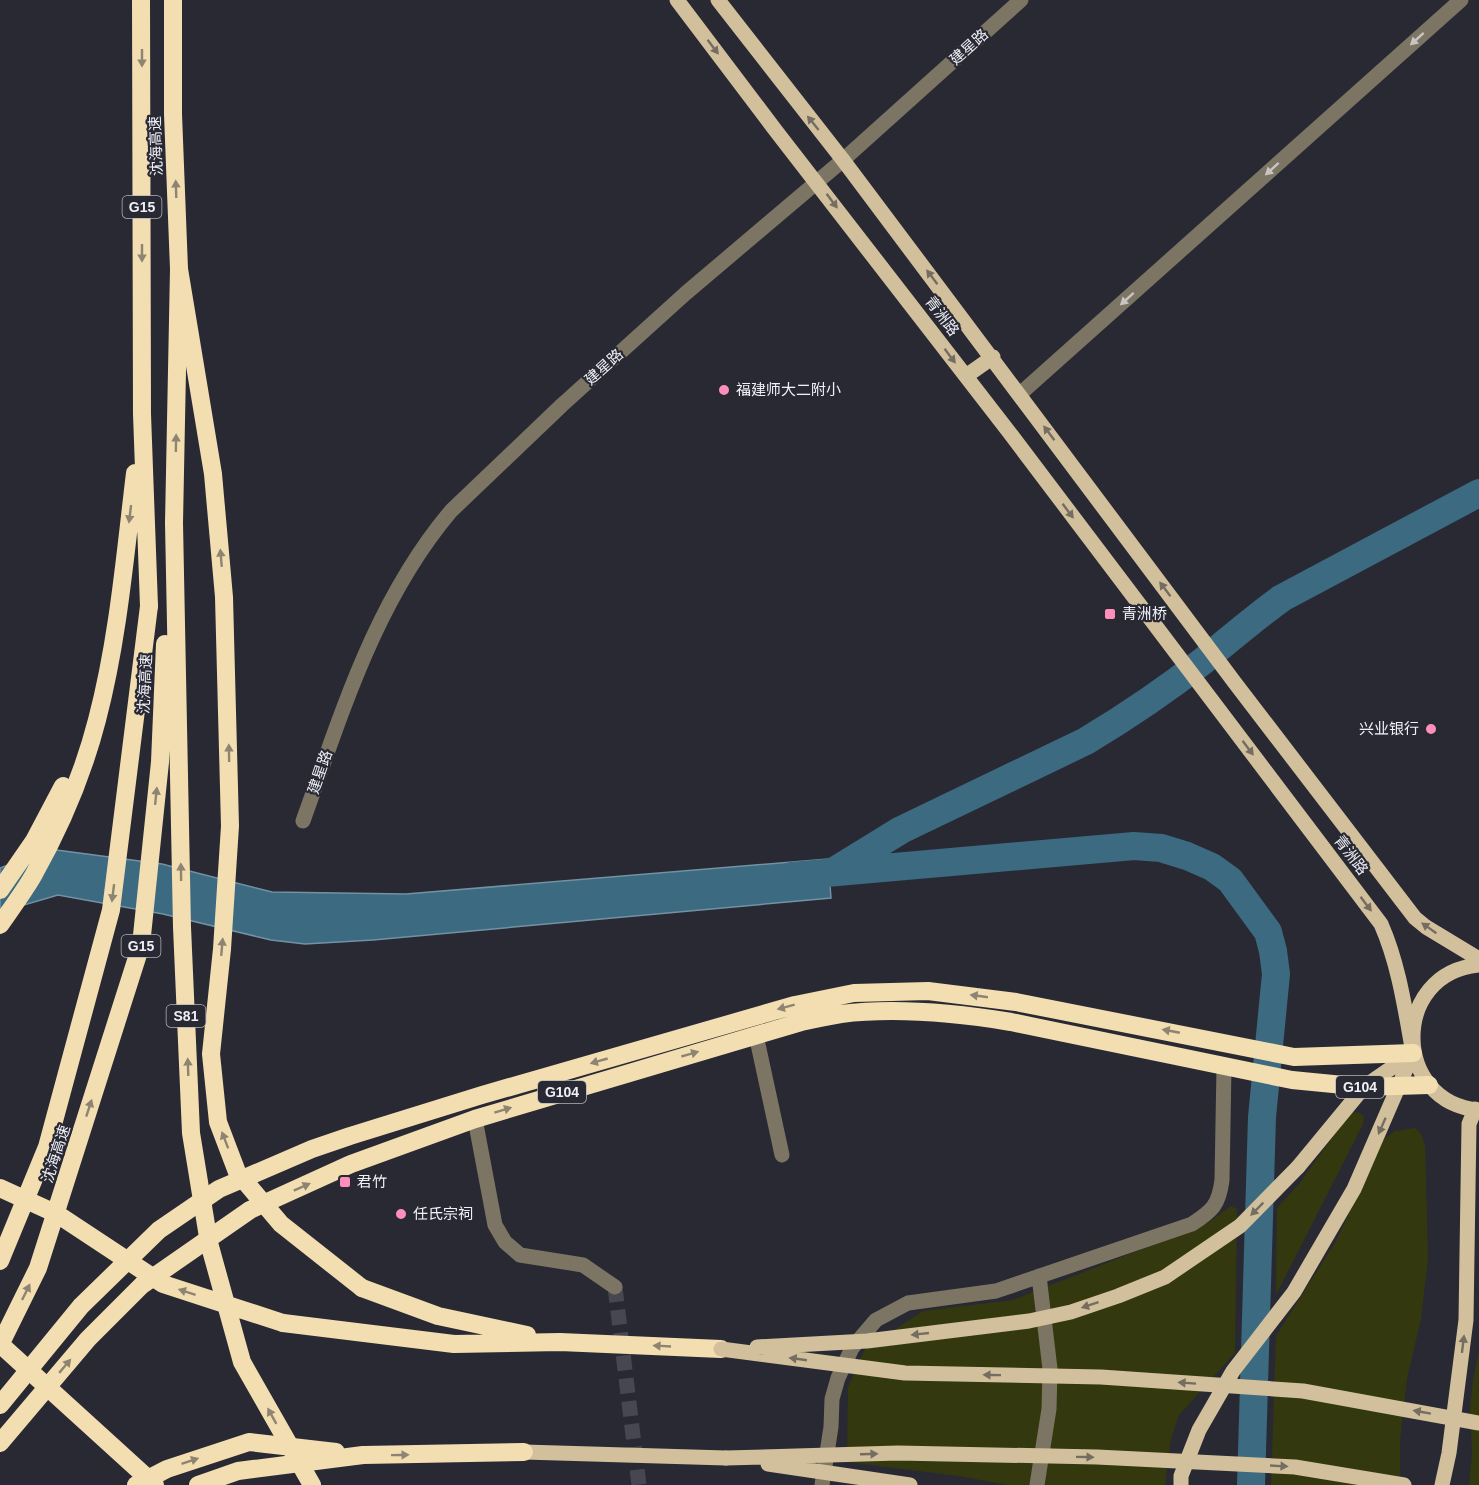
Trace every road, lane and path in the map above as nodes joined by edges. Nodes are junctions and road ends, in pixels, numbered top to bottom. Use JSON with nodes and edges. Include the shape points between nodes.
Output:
{"nodes":[{"id":1,"x":141,"y":0,"type":"edge"},
{"id":2,"x":173,"y":0,"type":"edge"},
{"id":3,"x":677,"y":0,"type":"edge"},
{"id":4,"x":718,"y":0,"type":"edge"},
{"id":5,"x":1021,"y":0,"type":"edge"},
{"id":6,"x":1461,"y":0,"type":"edge"},
{"id":7,"x":843,"y":160,"type":"junction"},
{"id":8,"x":817,"y":182,"type":"junction"},
{"id":9,"x":179,"y":269,"type":"junction"},
{"id":10,"x":993,"y":357,"type":"junction"},
{"id":11,"x":966,"y":376,"type":"junction"},
{"id":12,"x":1020,"y":394,"type":"junction"},
{"id":13,"x":142,"y":414,"type":"junction"},
{"id":14,"x":174,"y":523,"type":"junction"},
{"id":15,"x":97,"y":721,"type":"junction"},
{"id":16,"x":303,"y":821,"type":"dead end"},
{"id":17,"x":0,"y":890,"type":"edge"},
{"id":18,"x":0,"y":925,"type":"edge"},
{"id":19,"x":1479,"y":959,"type":"edge"},
{"id":20,"x":1479,"y":965,"type":"edge"},
{"id":21,"x":756,"y":1035,"type":"junction"},
{"id":22,"x":1413,"y":1053,"type":"junction"},
{"id":23,"x":1224,"y":1067,"type":"junction"},
{"id":24,"x":1429,"y":1085,"type":"junction"},
{"id":25,"x":1364,"y":1087,"type":"junction"},
{"id":26,"x":1399,"y":1087,"type":"junction"},
{"id":27,"x":1477,"y":1109,"type":"edge"},
{"id":28,"x":475,"y":1119,"type":"junction"},
{"id":29,"x":782,"y":1155,"type":"dead end"},
{"id":30,"x":0,"y":1188,"type":"edge"},
{"id":31,"x":0,"y":1261,"type":"edge"},
{"id":32,"x":1039,"y":1276,"type":"junction"},
{"id":33,"x":615,"y":1287,"type":"dead end"},
{"id":34,"x":560,"y":1342,"type":"junction"},
{"id":35,"x":0,"y":1344,"type":"edge"},
{"id":36,"x":721,"y":1349,"type":"junction"},
{"id":37,"x":0,"y":1405,"type":"edge"},
{"id":38,"x":1479,"y":1423,"type":"edge"},
{"id":39,"x":0,"y":1443,"type":"edge"},
{"id":40,"x":524,"y":1452,"type":"joint"},
{"id":41,"x":363,"y":1455,"type":"junction"},
{"id":42,"x":726,"y":1458,"type":"junction"},
{"id":43,"x":136,"y":1485,"type":"edge"},
{"id":44,"x":155,"y":1485,"type":"edge"},
{"id":45,"x":198,"y":1485,"type":"edge"},
{"id":46,"x":312,"y":1485,"type":"edge"},
{"id":47,"x":822,"y":1485,"type":"edge"},
{"id":48,"x":910,"y":1485,"type":"edge"},
{"id":49,"x":1037,"y":1485,"type":"edge"},
{"id":50,"x":1181,"y":1485,"type":"edge"},
{"id":51,"x":1404,"y":1485,"type":"edge"},
{"id":52,"x":1442,"y":1485,"type":"edge"}],
"edges":[{"from":1,"to":13,"type":"highway","name":"沈海高速","number":"G15","one_way":true},
{"from":9,"to":2,"type":"highway","name":"沈海高速","number":"G15","one_way":true},
{"from":3,"to":8,"type":"main road","name":"青洲路","one_way":true},
{"from":7,"to":4,"type":"main road","name":"青洲路","one_way":true},
{"from":5,"to":7,"type":"street","name":"建星路"},
{"from":6,"to":12,"type":"street","one_way":true},
{"from":7,"to":8,"type":"street","name":"建星路"},
{"from":10,"to":7,"type":"main road","name":"青洲路","one_way":true},
{"from":8,"to":11,"type":"main road","name":"青洲路","one_way":true},
{"from":8,"to":16,"type":"street","name":"建星路","via":[[589,381],[437,528],[371,638]]},
{"from":14,"to":9,"type":"highway","name":"沈海高速","number":"G15","one_way":true,"bridge":true},
{"from":34,"to":9,"type":"highway","one_way":true,"bridge":true,"via":[[438,1316],[362,1288],[281,1224],[237,1172],[218,1122],[211,1054],[230,826],[224,597],[213,474]]},
{"from":10,"to":11,"type":"main road"},
{"from":10,"to":12,"type":"main road","name":"青洲路"},
{"from":11,"to":22,"type":"main road","name":"青洲路","one_way":true,"via":[[1381,924],[1396,968]]},
{"from":19,"to":12,"type":"main road","name":"青洲路","one_way":true,"via":[[1415,918]]},
{"from":13,"to":15,"type":"highway","one_way":true,"via":[[116,630]]},
{"from":13,"to":31,"type":"highway","name":"沈海高速","number":"G15","one_way":true,"bridge":true,"via":[[149,606],[111,910],[47,1147]]},
{"from":35,"to":14,"type":"highway","name":"沈海高速","number":"G15","one_way":true,"bridge":true,"via":[[38,1268],[141,945],[160,762]]},
{"from":46,"to":14,"type":"highway","number":"S81","one_way":true,"bridge":true,"via":[[242,1362],[209,1243],[191,1133],[182,927]]},
{"from":15,"to":17,"type":"highway","via":[[34,841]]},
{"from":15,"to":18,"type":"highway","via":[[57,828],[32,878]]},
{"from":20,"to":22,"type":"main road","via":[[1454,971],[1428,991],[1413,1020]]},
{"from":21,"to":23,"type":"highway","number":"G104","via":[[841,1014],[912,1012],[974,1016]]},
{"from":28,"to":21,"type":"highway","number":"G104","one_way":true},
{"from":21,"to":29,"type":"street"},
{"from":22,"to":24,"type":"main road"},
{"from":22,"to":25,"type":"main road"},
{"from":22,"to":26,"type":"main road"},
{"from":22,"to":37,"type":"highway","number":"G104","one_way":true,"via":[[1294,1057],[1016,1002],[928,991],[854,993],[795,1005],[482,1095],[312,1149],[219,1189],[159,1230],[81,1306]]},
{"from":23,"to":25,"type":"highway","number":"G104","via":[[1292,1080]]},
{"from":23,"to":32,"type":"street","via":[[1222,1180],[1220,1197],[1210,1213],[1192,1224]]},
{"from":24,"to":26,"type":"highway","number":"G104"},
{"from":24,"to":27,"type":"main road","via":[[1442,1097]]},
{"from":25,"to":26,"type":"highway","number":"G104"},
{"from":25,"to":36,"type":"main road","one_way":true,"bridge":true,"via":[[1298,1167],[1240,1226],[1165,1277],[1071,1312],[1019,1323],[867,1341]]},
{"from":26,"to":50,"type":"main road","one_way":true,"via":[[1354,1189],[1294,1292],[1233,1371],[1199,1430]]},
{"from":52,"to":27,"type":"main road","one_way":true,"via":[[1466,1320],[1469,1124]]},
{"from":28,"to":33,"type":"street","via":[[495,1225],[506,1242],[520,1255],[583,1265]]},
{"from":39,"to":28,"type":"highway","number":"G104","one_way":true,"via":[[88,1339],[142,1285],[195,1246],[250,1210],[351,1164]]},
{"from":34,"to":30,"type":"highway","one_way":true,"bridge":true,"via":[[454,1344],[283,1323],[163,1284],[57,1214]]},
{"from":32,"to":47,"type":"street","via":[[996,1291],[908,1303],[876,1320],[852,1348],[838,1378]]},
{"from":32,"to":49,"type":"street","via":[[1050,1369],[1049,1409]]},
{"from":36,"to":34,"type":"highway","one_way":true},
{"from":35,"to":44,"type":"highway","bridge":true},
{"from":38,"to":36,"type":"main road","one_way":true,"bridge":true,"via":[[1303,1391],[1101,1377],[905,1373]]},
{"from":41,"to":40,"type":"highway","one_way":true},
{"from":40,"to":42,"type":"main road"},
{"from":43,"to":41,"type":"highway","one_way":true,"via":[[167,1469],[249,1442]]},
{"from":41,"to":45,"type":"highway","via":[[238,1471]]},
{"from":42,"to":48,"type":"main road","bridge":true},
{"from":42,"to":51,"type":"main road","one_way":true,"bridge":true,"via":[[898,1453],[1097,1457],[1294,1467]]}]}
